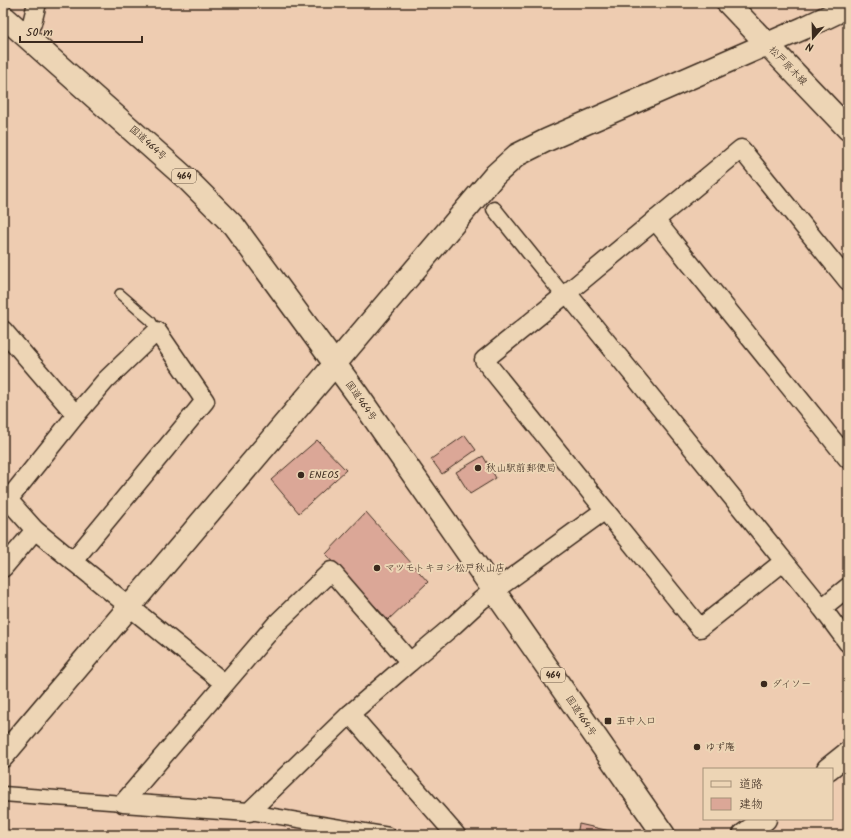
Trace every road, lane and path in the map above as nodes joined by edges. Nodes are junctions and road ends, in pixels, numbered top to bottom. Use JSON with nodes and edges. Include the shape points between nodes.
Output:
{"nodes":[{"id":1,"x":37,"y":3,"type":"edge"},
{"id":2,"x":728,"y":3,"type":"edge"},
{"id":3,"x":848,"y":7,"type":"edge"},
{"id":4,"x":3,"y":16,"type":"edge"},
{"id":5,"x":24,"y":34,"type":"junction"},
{"id":6,"x":767,"y":43,"type":"junction"},
{"id":7,"x":848,"y":129,"type":"edge"},
{"id":8,"x":494,"y":209,"type":"dead end"},
{"id":9,"x":655,"y":220,"type":"junction"},
{"id":10,"x":848,"y":281,"type":"edge"},
{"id":11,"x":120,"y":294,"type":"dead end"},
{"id":12,"x":566,"y":295,"type":"junction"},
{"id":13,"x":3,"y":330,"type":"edge"},
{"id":14,"x":157,"y":331,"type":"junction"},
{"id":15,"x":335,"y":364,"type":"junction"},
{"id":16,"x":76,"y":415,"type":"junction"},
{"id":17,"x":848,"y":459,"type":"edge"},
{"id":18,"x":6,"y":497,"type":"edge"},
{"id":19,"x":605,"y":510,"type":"junction"},
{"id":20,"x":35,"y":530,"type":"junction"},
{"id":21,"x":73,"y":561,"type":"junction"},
{"id":22,"x":783,"y":562,"type":"junction"},
{"id":23,"x":3,"y":568,"type":"edge"},
{"id":24,"x":848,"y":587,"type":"edge"},
{"id":25,"x":494,"y":591,"type":"junction"},
{"id":26,"x":130,"y":606,"type":"junction"},
{"id":27,"x":822,"y":608,"type":"junction"},
{"id":28,"x":848,"y":643,"type":"edge"},
{"id":29,"x":410,"y":662,"type":"junction"},
{"id":30,"x":224,"y":683,"type":"junction"},
{"id":31,"x":350,"y":714,"type":"junction"},
{"id":32,"x":848,"y":753,"type":"edge"},
{"id":33,"x":3,"y":756,"type":"edge"},
{"id":34,"x":829,"y":768,"type":"edge"},
{"id":35,"x":3,"y":794,"type":"edge"},
{"id":36,"x":123,"y":803,"type":"junction"},
{"id":37,"x":249,"y":812,"type":"junction"},
{"id":38,"x":764,"y":820,"type":"edge"},
{"id":39,"x":389,"y":835,"type":"edge"},
{"id":40,"x":456,"y":835,"type":"edge"},
{"id":41,"x":664,"y":835,"type":"edge"},
{"id":42,"x":744,"y":835,"type":"edge"}],
"edges":[{"from":1,"to":5,"type":"street","via":[[32,23]]},
{"from":2,"to":6,"type":"main road","name":"松戸原木線"},
{"from":3,"to":6,"type":"main road"},
{"from":4,"to":5,"type":"main road","name":"国道464号","number":"464"},
{"from":5,"to":15,"type":"main road","name":"国道464号","number":"464","via":[[212,202],[234,226]]},
{"from":6,"to":7,"type":"main road","name":"松戸原木線"},
{"from":6,"to":15,"type":"main road","via":[[517,155],[495,175]]},
{"from":8,"to":12,"type":"street"},
{"from":9,"to":10,"type":"street","via":[[740,149]]},
{"from":9,"to":12,"type":"street"},
{"from":9,"to":17,"type":"street"},
{"from":11,"to":14,"type":"lane","via":[[151,321]]},
{"from":12,"to":19,"type":"street","via":[[484,360]]},
{"from":12,"to":22,"type":"street"},
{"from":13,"to":16,"type":"street"},
{"from":14,"to":16,"type":"street","via":[[106,380]]},
{"from":14,"to":21,"type":"street","via":[[205,401]]},
{"from":15,"to":25,"type":"main road","name":"国道464号","number":"464"},
{"from":15,"to":26,"type":"main road"},
{"from":16,"to":18,"type":"street"},
{"from":18,"to":20,"type":"street"},
{"from":19,"to":22,"type":"street","via":[[700,628]]},
{"from":19,"to":25,"type":"street"},
{"from":20,"to":21,"type":"street"},
{"from":20,"to":23,"type":"street"},
{"from":21,"to":26,"type":"street"},
{"from":22,"to":27,"type":"street"},
{"from":24,"to":27,"type":"street"},
{"from":25,"to":29,"type":"street"},
{"from":25,"to":41,"type":"main road","name":"国道464号","number":"464"},
{"from":26,"to":30,"type":"street"},
{"from":26,"to":33,"type":"main road"},
{"from":27,"to":28,"type":"street"},
{"from":29,"to":30,"type":"street","via":[[331,571],[276,624]]},
{"from":29,"to":31,"type":"street"},
{"from":30,"to":36,"type":"street"},
{"from":31,"to":37,"type":"street"},
{"from":31,"to":40,"type":"street"},
{"from":32,"to":34,"type":"main road"},
{"from":35,"to":36,"type":"street"},
{"from":36,"to":37,"type":"street"},
{"from":37,"to":39,"type":"street"},
{"from":38,"to":42,"type":"main road"}]}
